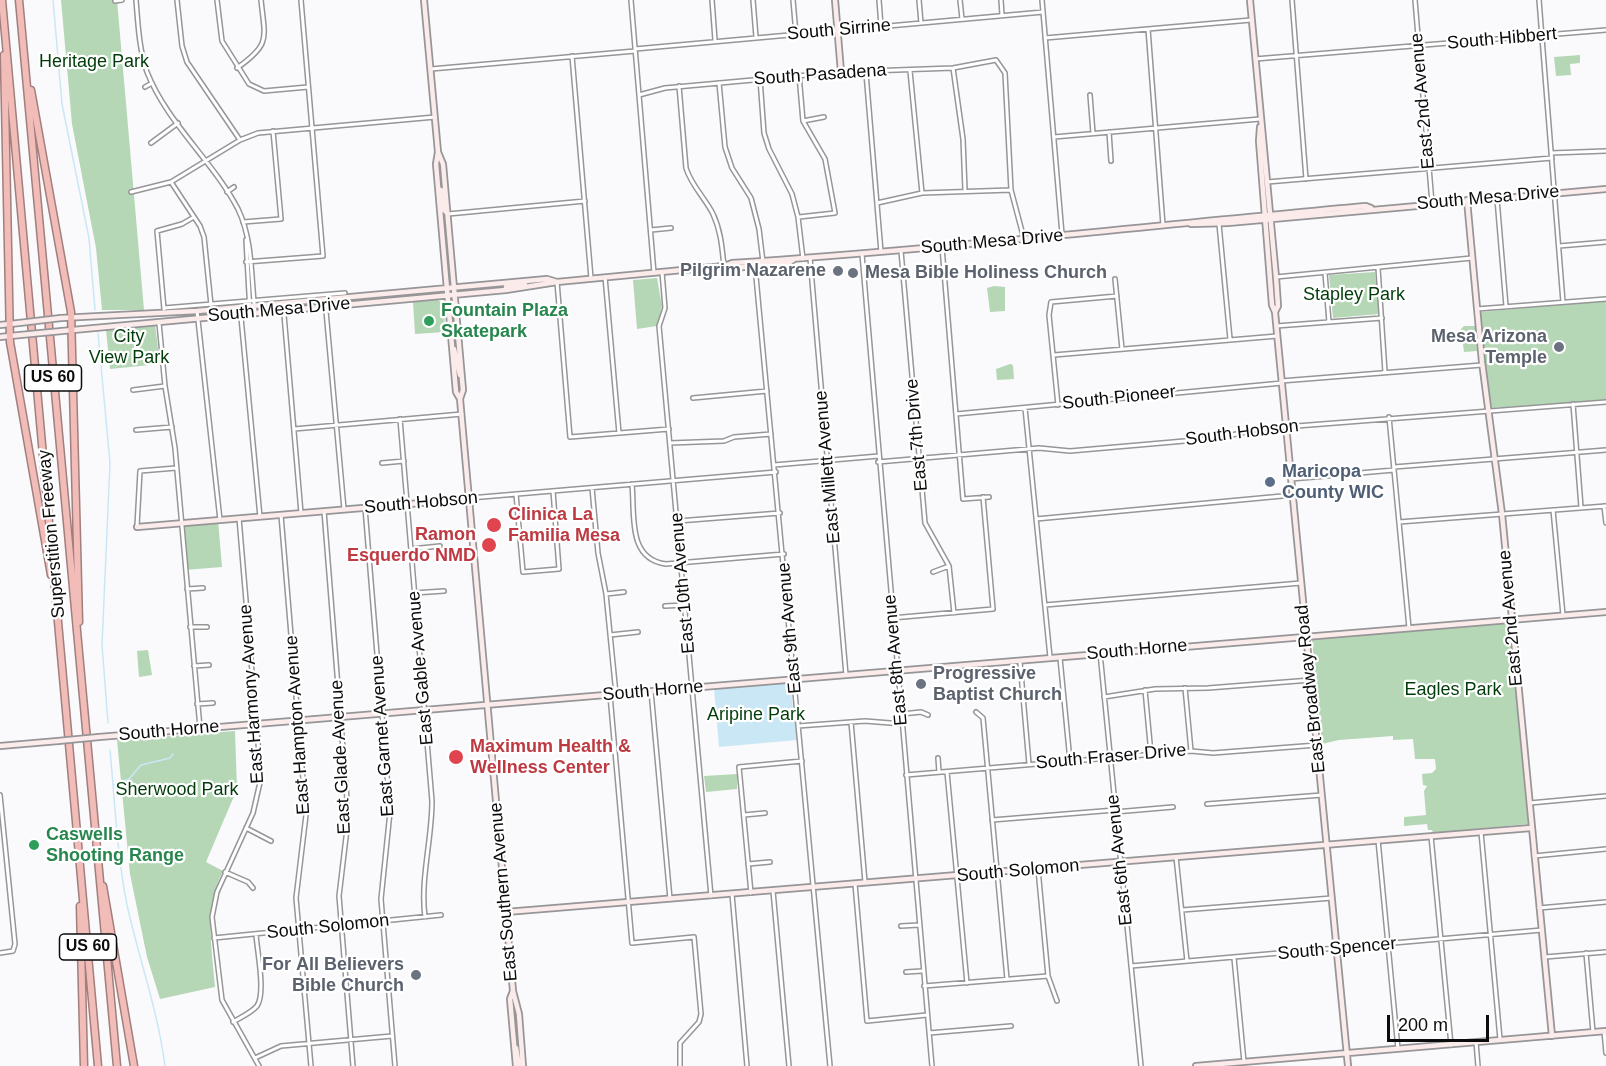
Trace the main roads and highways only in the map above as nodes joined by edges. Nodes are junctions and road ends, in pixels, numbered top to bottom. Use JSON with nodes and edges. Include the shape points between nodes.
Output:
{"nodes":[{"id":1,"x":2,"y":0,"type":"edge"},
{"id":2,"x":19,"y":0,"type":"edge"},
{"id":3,"x":424,"y":0,"type":"edge"},
{"id":4,"x":835,"y":0,"type":"edge"},
{"id":5,"x":1250,"y":0,"type":"edge"},
{"id":6,"x":24,"y":50,"type":"junction"},
{"id":7,"x":841,"y":72,"type":"road end"},
{"id":8,"x":1260,"y":126,"type":"junction"},
{"id":9,"x":438,"y":152,"type":"junction"},
{"id":10,"x":437,"y":182,"type":"junction"},
{"id":11,"x":1606,"y":189,"type":"edge"},
{"id":12,"x":1467,"y":200,"type":"junction"},
{"id":13,"x":448,"y":214,"type":"junction"},
{"id":14,"x":1267,"y":217,"type":"junction"},
{"id":15,"x":1191,"y":224,"type":"junction"},
{"id":16,"x":530,"y":280,"type":"junction"},
{"id":17,"x":557,"y":282,"type":"junction"},
{"id":18,"x":455,"y":286,"type":"junction"},
{"id":19,"x":446,"y":287,"type":"junction"},
{"id":20,"x":499,"y":290,"type":"junction"},
{"id":21,"x":456,"y":294,"type":"junction"},
{"id":22,"x":446,"y":295,"type":"junction"},
{"id":23,"x":325,"y":303,"type":"junction"},
{"id":24,"x":240,"y":310,"type":"junction"},
{"id":25,"x":1275,"y":312,"type":"junction"},
{"id":26,"x":72,"y":317,"type":"junction"},
{"id":27,"x":10,"y":324,"type":"junction"},
{"id":28,"x":0,"y":325,"type":"edge"},
{"id":29,"x":73,"y":331,"type":"junction"},
{"id":30,"x":10,"y":336,"type":"junction"},
{"id":31,"x":0,"y":337,"type":"edge"},
{"id":32,"x":451,"y":344,"type":"junction"},
{"id":33,"x":462,"y":378,"type":"junction"},
{"id":34,"x":460,"y":399,"type":"junction"},
{"id":35,"x":469,"y":499,"type":"junction"},
{"id":36,"x":137,"y":527,"type":"road end"},
{"id":37,"x":1606,"y":612,"type":"edge"},
{"id":38,"x":1512,"y":620,"type":"junction"},
{"id":39,"x":1306,"y":636,"type":"junction"},
{"id":40,"x":61,"y":646,"type":"junction"},
{"id":41,"x":488,"y":706,"type":"junction"},
{"id":42,"x":83,"y":707,"type":"junction"},
{"id":43,"x":0,"y":746,"type":"edge"},
{"id":44,"x":77,"y":828,"type":"junction"},
{"id":45,"x":1531,"y":828,"type":"junction"},
{"id":46,"x":1327,"y":845,"type":"junction"},
{"id":47,"x":100,"y":877,"type":"junction"},
{"id":48,"x":506,"y":912,"type":"junction"},
{"id":49,"x":513,"y":992,"type":"junction"},
{"id":50,"x":512,"y":1017,"type":"junction"},
{"id":51,"x":1605,"y":1031,"type":"edge"},
{"id":52,"x":1552,"y":1036,"type":"junction"},
{"id":53,"x":522,"y":1047,"type":"junction"},
{"id":54,"x":1347,"y":1054,"type":"junction"},
{"id":55,"x":1265,"y":1063,"type":"edge"},
{"id":56,"x":84,"y":1066,"type":"edge"},
{"id":57,"x":98,"y":1066,"type":"edge"},
{"id":58,"x":117,"y":1066,"type":"edge"},
{"id":59,"x":134,"y":1066,"type":"edge"},
{"id":60,"x":519,"y":1066,"type":"edge"},
{"id":61,"x":1196,"y":1066,"type":"edge"},
{"id":62,"x":1348,"y":1066,"type":"edge"}],
"edges":[{"from":1,"to":27,"type":"highway"},
{"from":1,"to":40,"type":"highway","name":"Superstition Freeway","number":"US 60"},
{"from":2,"to":6,"type":"highway","name":"Superstition Freeway","number":"US 60"},
{"from":3,"to":9,"type":"main road","name":"East Southern Avenue"},
{"from":4,"to":7,"type":"main road"},
{"from":5,"to":8,"type":"main road","name":"East Broadway Road"},
{"from":6,"to":26,"type":"highway"},
{"from":6,"to":42,"type":"highway","name":"Superstition Freeway","number":"US 60"},
{"from":8,"to":14,"type":"main road","name":"East Broadway Road","via":[[1268,182]]},
{"from":8,"to":14,"type":"main road","name":"East Broadway Road"},
{"from":9,"to":10,"type":"main road","name":"East Southern Avenue"},
{"from":9,"to":13,"type":"main road","name":"East Southern Avenue","via":[[443,164]]},
{"from":10,"to":13,"type":"main road","via":[[444,212]]},
{"from":10,"to":19,"type":"main road","name":"East Southern Avenue"},
{"from":11,"to":12,"type":"main road","name":"South Mesa Drive"},
{"from":12,"to":14,"type":"main road","name":"South Mesa Drive"},
{"from":12,"to":38,"type":"main road","name":"East 2nd Avenue"},
{"from":13,"to":18,"type":"main road","name":"East Southern Avenue"},
{"from":14,"to":15,"type":"main road","name":"South Mesa Drive"},
{"from":14,"to":15,"type":"main road","name":"South Mesa Drive"},
{"from":14,"to":25,"type":"main road","name":"East Broadway Road"},
{"from":14,"to":25,"type":"main road","name":"East Broadway Road","via":[[1276,277]]},
{"from":15,"to":17,"type":"main road","name":"South Mesa Drive"},
{"from":16,"to":17,"type":"main road","name":"South Mesa Drive"},
{"from":16,"to":18,"type":"main road","name":"South Mesa Drive"},
{"from":16,"to":20,"type":"main road"},
{"from":17,"to":20,"type":"main road","name":"South Mesa Drive"},
{"from":18,"to":19,"type":"main road","name":"South Mesa Drive"},
{"from":18,"to":21,"type":"main road","name":"East Southern Avenue"},
{"from":19,"to":22,"type":"main road","name":"East Southern Avenue"},
{"from":19,"to":23,"type":"main road","name":"South Mesa Drive"},
{"from":20,"to":21,"type":"main road","name":"South Mesa Drive"},
{"from":21,"to":22,"type":"main road","name":"South Mesa Drive"},
{"from":21,"to":33,"type":"main road","name":"East Southern Avenue"},
{"from":22,"to":23,"type":"main road","name":"South Mesa Drive"},
{"from":22,"to":32,"type":"main road","name":"East Southern Avenue"},
{"from":23,"to":24,"type":"main road","name":"South Mesa Drive"},
{"from":24,"to":26,"type":"main road","name":"South Mesa Drive","via":[[164,310]]},
{"from":24,"to":29,"type":"main road","name":"South Mesa Drive"},
{"from":25,"to":39,"type":"main road","name":"East Broadway Road"},
{"from":26,"to":27,"type":"main road","name":"South Mesa Drive","bridge":true},
{"from":26,"to":29,"type":"highway"},
{"from":27,"to":28,"type":"main road","name":"South Mesa Drive"},
{"from":27,"to":30,"type":"highway"},
{"from":29,"to":30,"type":"main road","name":"South Mesa Drive","bridge":true},
{"from":29,"to":42,"type":"highway"},
{"from":30,"to":31,"type":"main road","name":"South Mesa Drive"},
{"from":30,"to":40,"type":"highway"},
{"from":32,"to":33,"type":"main road"},
{"from":32,"to":34,"type":"main road","name":"East Southern Avenue"},
{"from":33,"to":34,"type":"main road","name":"East Southern Avenue"},
{"from":34,"to":35,"type":"main road","name":"East Southern Avenue"},
{"from":35,"to":36,"type":"main road","name":"South Hobson"},
{"from":35,"to":41,"type":"main road","name":"East Southern Avenue"},
{"from":37,"to":38,"type":"main road"},
{"from":38,"to":39,"type":"main road","name":"South Horne"},
{"from":38,"to":45,"type":"main road","name":"East 2nd Avenue"},
{"from":39,"to":41,"type":"main road","name":"South Horne"},
{"from":39,"to":46,"type":"main road","name":"East Broadway Road"},
{"from":40,"to":44,"type":"highway","name":"Superstition Freeway","number":"US 60"},
{"from":41,"to":43,"type":"main road","name":"South Horne","bridge":true},
{"from":41,"to":48,"type":"main road","name":"East Southern Avenue"},
{"from":42,"to":47,"type":"highway","name":"Superstition Freeway","number":"US 60"},
{"from":44,"to":56,"type":"highway"},
{"from":44,"to":57,"type":"highway","name":"Superstition Freeway","number":"US 60"},
{"from":45,"to":46,"type":"main road","name":"South Solomon"},
{"from":45,"to":52,"type":"main road","name":"East 2nd Avenue"},
{"from":46,"to":48,"type":"main road","name":"South Solomon"},
{"from":46,"to":54,"type":"main road","name":"East Broadway Road"},
{"from":47,"to":58,"type":"highway","name":"Superstition Freeway","number":"US 60"},
{"from":47,"to":59,"type":"highway","via":[[107,898]]},
{"from":48,"to":49,"type":"main road","name":"East Southern Avenue"},
{"from":49,"to":50,"type":"main road","name":"East Southern Avenue"},
{"from":49,"to":53,"type":"main road","name":"East Southern Avenue"},
{"from":50,"to":53,"type":"main road","via":[[517,1046]]},
{"from":50,"to":60,"type":"main road","name":"East Southern Avenue"},
{"from":51,"to":52,"type":"main road"},
{"from":52,"to":54,"type":"main road"},
{"from":53,"to":60,"type":"main road","name":"East Southern Avenue"},
{"from":54,"to":55,"type":"main road"},
{"from":54,"to":62,"type":"main road","name":"East Broadway Road"},
{"from":55,"to":61,"type":"main road"}]}
